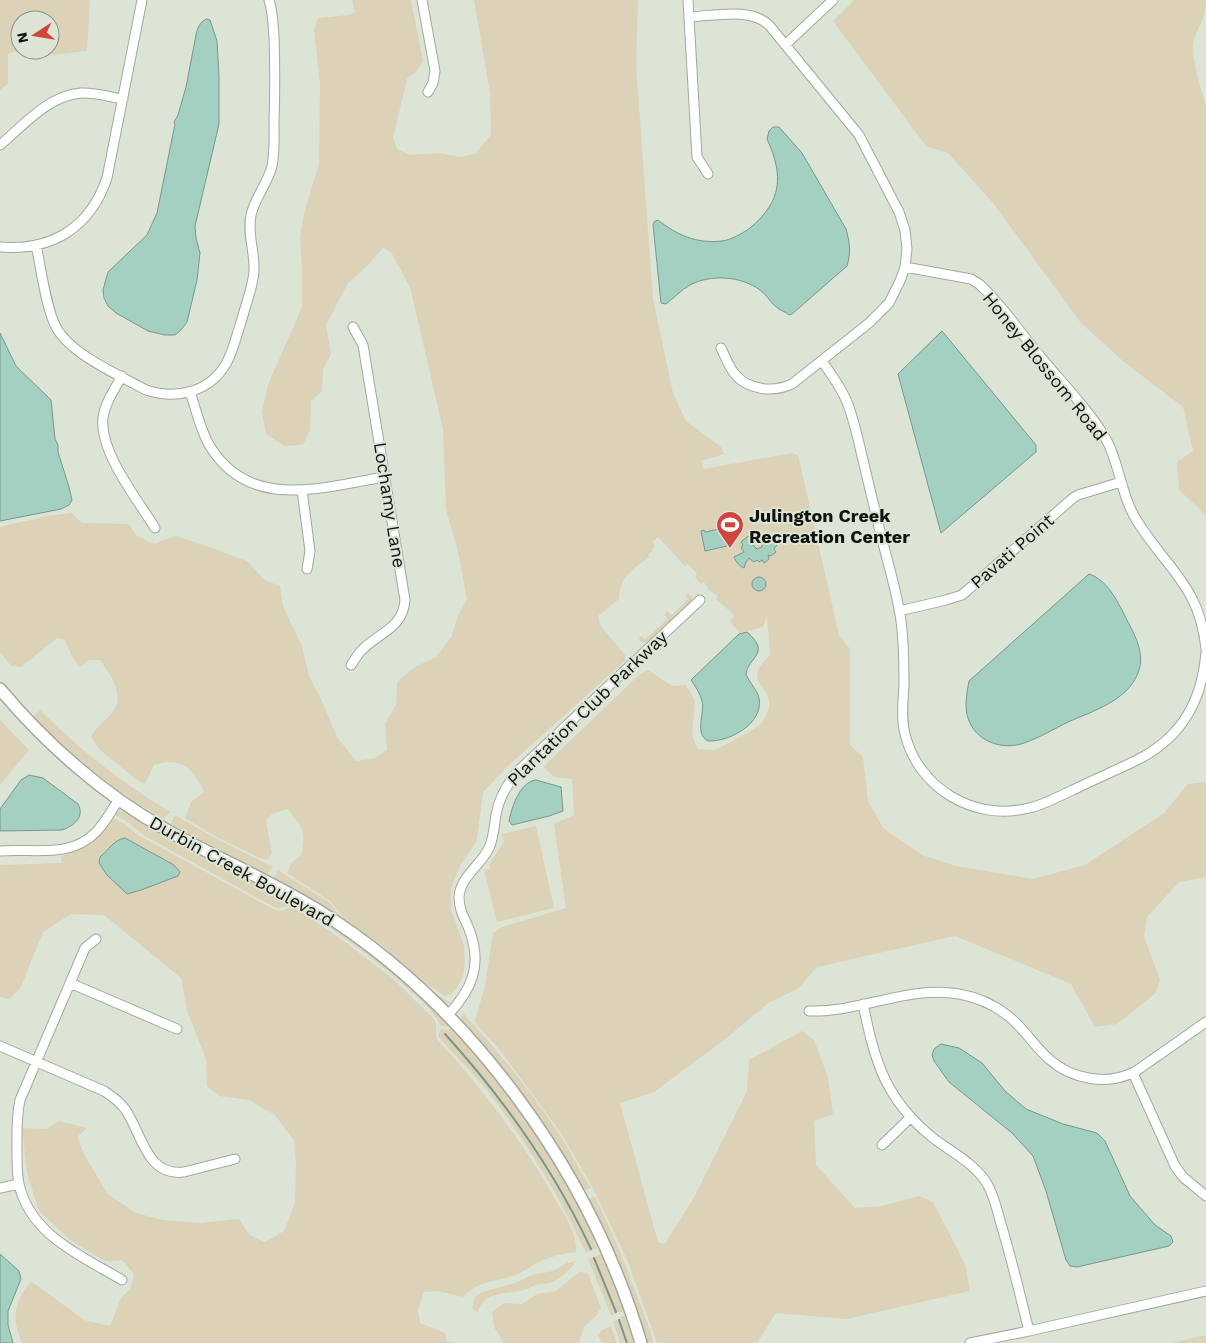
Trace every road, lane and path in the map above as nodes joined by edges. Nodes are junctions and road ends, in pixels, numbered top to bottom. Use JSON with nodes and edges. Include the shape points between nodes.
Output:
{"nodes":[{"id":1,"x":142,"y":0,"type":"edge"},
{"id":2,"x":269,"y":0,"type":"edge"},
{"id":3,"x":422,"y":0,"type":"edge"},
{"id":4,"x":688,"y":0,"type":"edge"},
{"id":5,"x":833,"y":0,"type":"edge"},
{"id":6,"x":689,"y":17,"type":"junction"},
{"id":7,"x":785,"y":45,"type":"junction"},
{"id":8,"x":428,"y":92,"type":"dead end"},
{"id":9,"x":123,"y":99,"type":"junction"},
{"id":10,"x":0,"y":145,"type":"edge"},
{"id":11,"x":708,"y":174,"type":"dead end"},
{"id":12,"x":36,"y":245,"type":"junction"},
{"id":13,"x":0,"y":246,"type":"edge"},
{"id":14,"x":905,"y":267,"type":"junction"},
{"id":15,"x":353,"y":327,"type":"dead end"},
{"id":16,"x":721,"y":348,"type":"dead end"},
{"id":17,"x":822,"y":361,"type":"junction"},
{"id":18,"x":122,"y":376,"type":"junction"},
{"id":19,"x":190,"y":392,"type":"junction"},
{"id":20,"x":385,"y":477,"type":"junction"},
{"id":21,"x":1121,"y":482,"type":"junction"},
{"id":22,"x":302,"y":490,"type":"junction"},
{"id":23,"x":155,"y":528,"type":"dead end"},
{"id":24,"x":307,"y":569,"type":"dead end"},
{"id":25,"x":700,"y":600,"type":"dead end"},
{"id":26,"x":899,"y":611,"type":"junction"},
{"id":27,"x":1206,"y":651,"type":"edge"},
{"id":28,"x":351,"y":665,"type":"dead end"},
{"id":29,"x":0,"y":689,"type":"edge"},
{"id":30,"x":118,"y":801,"type":"junction"},
{"id":31,"x":0,"y":851,"type":"edge"},
{"id":32,"x":96,"y":939,"type":"dead end"},
{"id":33,"x":70,"y":984,"type":"junction"},
{"id":34,"x":863,"y":1004,"type":"junction"},
{"id":35,"x":808,"y":1011,"type":"dead end"},
{"id":36,"x":447,"y":1016,"type":"junction"},
{"id":37,"x":1206,"y":1022,"type":"edge"},
{"id":38,"x":177,"y":1029,"type":"dead end"},
{"id":39,"x":0,"y":1046,"type":"edge"},
{"id":40,"x":36,"y":1062,"type":"junction"},
{"id":41,"x":1133,"y":1072,"type":"junction"},
{"id":42,"x":910,"y":1118,"type":"junction"},
{"id":43,"x":882,"y":1145,"type":"dead end"},
{"id":44,"x":235,"y":1159,"type":"dead end"},
{"id":45,"x":19,"y":1184,"type":"junction"},
{"id":46,"x":0,"y":1188,"type":"edge"},
{"id":47,"x":1206,"y":1196,"type":"edge"},
{"id":48,"x":122,"y":1280,"type":"dead end"},
{"id":49,"x":1206,"y":1291,"type":"edge"},
{"id":50,"x":1029,"y":1331,"type":"junction"},
{"id":51,"x":641,"y":1343,"type":"edge"},
{"id":52,"x":970,"y":1343,"type":"edge"}],
"edges":[{"from":1,"to":9,"type":"street"},
{"from":2,"to":19,"type":"street","via":[[275,56],[274,150],[271,169],[250,220],[254,264],[252,283],[228,361],[212,380]]},
{"from":3,"to":8,"type":"street","via":[[435,71],[434,83]]},
{"from":4,"to":6,"type":"street"},
{"from":5,"to":7,"type":"street"},
{"from":6,"to":7,"type":"street","via":[[753,15],[763,20]]},
{"from":6,"to":11,"type":"street","via":[[697,156]]},
{"from":7,"to":14,"type":"street","via":[[859,135],[899,212],[905,230]]},
{"from":9,"to":10,"type":"street","via":[[91,93],[60,98]]},
{"from":9,"to":12,"type":"street","via":[[107,178],[97,201],[71,230]]},
{"from":12,"to":13,"type":"street"},
{"from":12,"to":18,"type":"street","via":[[52,318],[61,336],[77,350]]},
{"from":14,"to":17,"type":"street","via":[[888,303]]},
{"from":14,"to":21,"type":"street","name":"Honey Blossom Road","via":[[971,280],[984,289],[1103,435]]},
{"from":15,"to":20,"type":"street","name":"Lochamy Lane","via":[[363,345]]},
{"from":16,"to":17,"type":"street","via":[[735,374],[755,388],[783,388]]},
{"from":17,"to":26,"type":"street","name":"Honey Blossom Road","via":[[853,417]]},
{"from":18,"to":19,"type":"street","via":[[157,394]]},
{"from":18,"to":23,"type":"street","via":[[105,409],[104,440],[112,459]]},
{"from":19,"to":22,"type":"street","via":[[202,431],[214,452],[231,470],[265,488]]},
{"from":20,"to":22,"type":"street"},
{"from":20,"to":28,"type":"street","name":"Lochamy Lane","via":[[404,608],[398,621],[362,649]]},
{"from":21,"to":26,"type":"street","name":"Pavati Point","via":[[1073,498],[962,595]]},
{"from":21,"to":27,"type":"street","name":"Honey Blossom Road","via":[[1138,522],[1196,604]]},
{"from":22,"to":24,"type":"street","via":[[310,551]]},
{"from":25,"to":36,"type":"street","name":"Plantation Club Parkway","via":[[507,785],[498,805],[490,847],[460,891],[459,908],[472,941],[475,966],[467,991]]},
{"from":26,"to":27,"type":"street","name":"Honey Blossom Road","via":[[904,654],[903,725],[908,746],[925,775],[940,789],[971,806],[1000,812],[1030,808],[1130,764],[1158,748],[1180,726],[1197,698]]},
{"from":29,"to":30,"type":"street","name":"Durbin Creek Boulevard","via":[[49,742]]},
{"from":30,"to":31,"type":"street","via":[[95,833],[78,845],[57,851]]},
{"from":30,"to":36,"type":"street","name":"Durbin Creek Boulevard","via":[[178,837],[316,909],[388,962]]},
{"from":32,"to":33,"type":"street","via":[[85,948]]},
{"from":33,"to":38,"type":"street"},
{"from":33,"to":40,"type":"street"},
{"from":34,"to":35,"type":"street"},
{"from":34,"to":41,"type":"street","via":[[925,993],[960,994],[992,1005],[1008,1015],[1064,1071],[1097,1079]]},
{"from":34,"to":42,"type":"street","via":[[882,1076]]},
{"from":36,"to":51,"type":"street","name":"Durbin Creek Boulevard","via":[[508,1086],[565,1169],[614,1268]]},
{"from":37,"to":41,"type":"street"},
{"from":39,"to":40,"type":"street"},
{"from":40,"to":44,"type":"street","via":[[114,1097],[126,1111],[151,1159],[166,1171],[184,1172]]},
{"from":40,"to":45,"type":"street","via":[[18,1111]]},
{"from":41,"to":47,"type":"street","via":[[1176,1166],[1183,1177]]},
{"from":42,"to":43,"type":"street"},
{"from":42,"to":50,"type":"street","via":[[980,1175],[991,1190]]},
{"from":45,"to":46,"type":"street"},
{"from":45,"to":48,"type":"street","via":[[31,1213],[54,1239]]},
{"from":49,"to":50,"type":"street"},
{"from":50,"to":52,"type":"street"}]}
